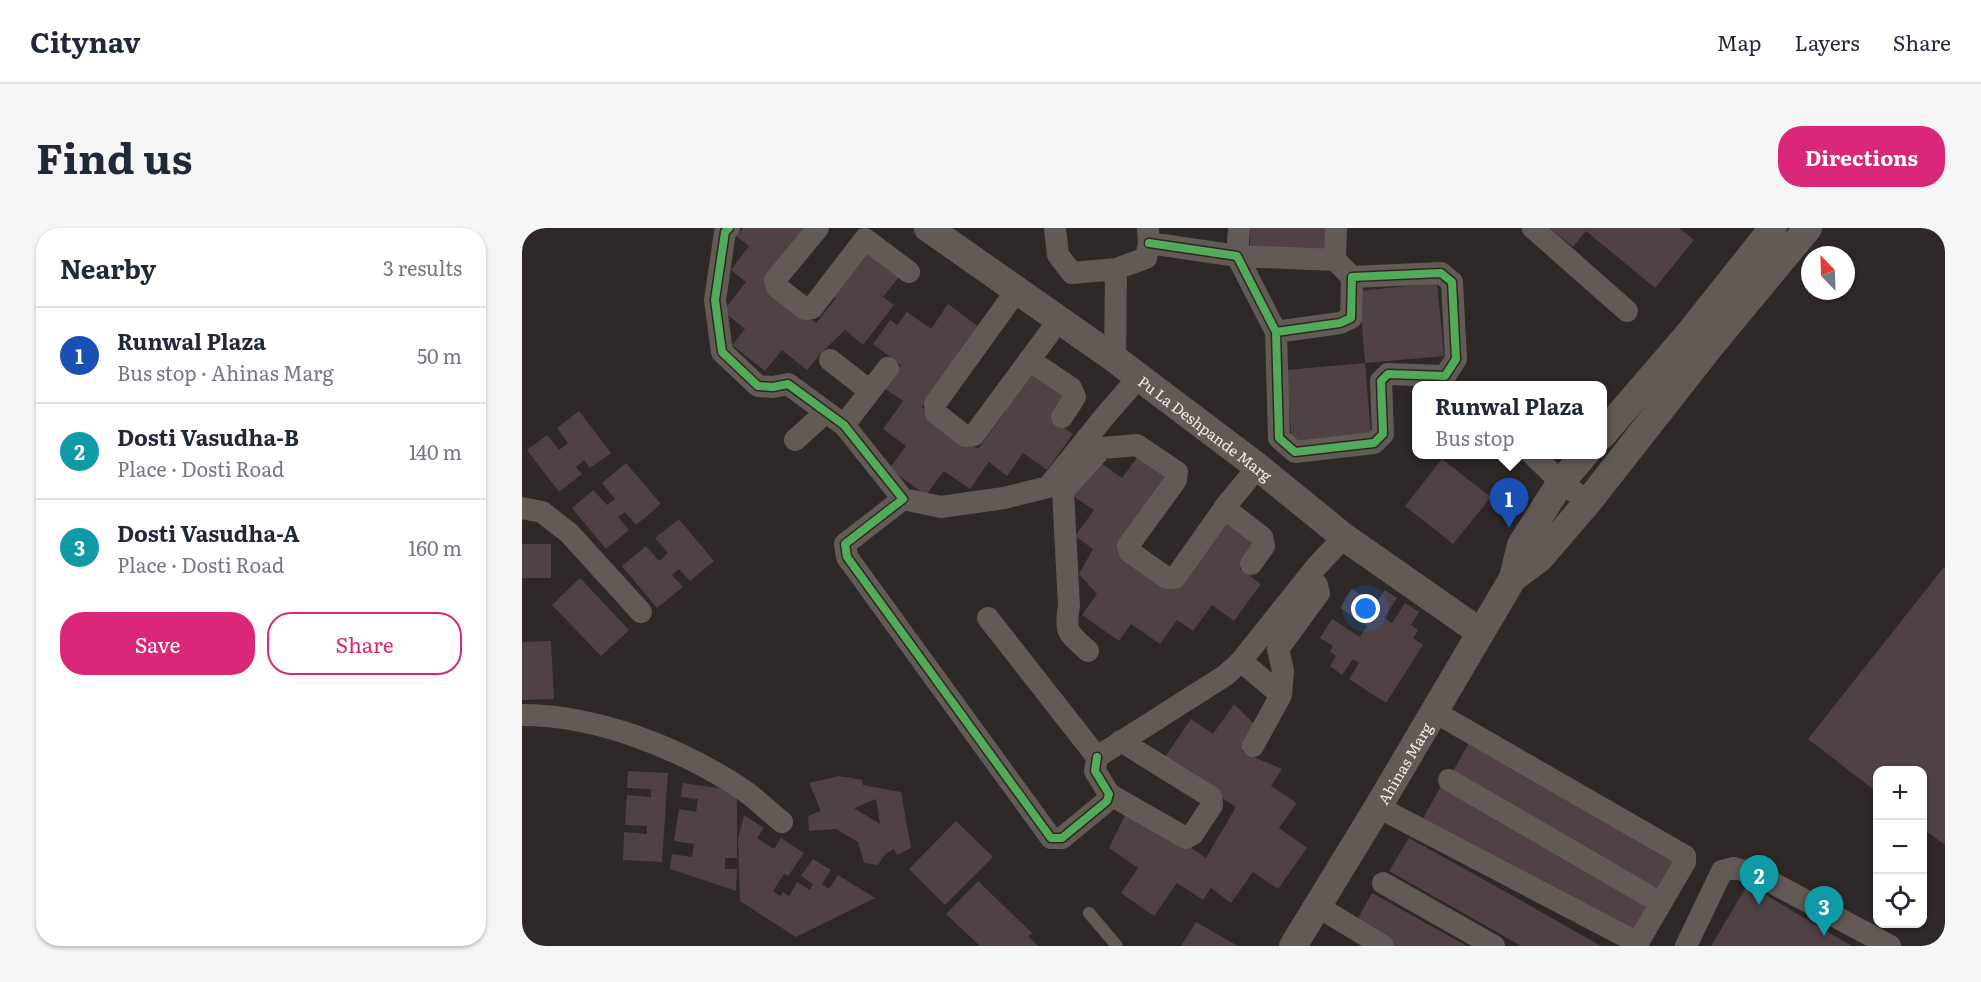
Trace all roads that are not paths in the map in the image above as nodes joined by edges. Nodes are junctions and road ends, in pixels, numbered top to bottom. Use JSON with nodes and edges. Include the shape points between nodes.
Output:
{"nodes":[{"id":1,"x":729,"y":228,"type":"edge"},
{"id":2,"x":818,"y":228,"type":"edge"},
{"id":3,"x":928,"y":228,"type":"edge"},
{"id":4,"x":1055,"y":228,"type":"edge"},
{"id":5,"x":1239,"y":228,"type":"edge"},
{"id":6,"x":1336,"y":228,"type":"edge"},
{"id":7,"x":1533,"y":228,"type":"edge"},
{"id":8,"x":1773,"y":228,"type":"edge"},
{"id":9,"x":1808,"y":228,"type":"edge"},
{"id":10,"x":870,"y":234,"type":"edge"},
{"id":11,"x":1149,"y":236,"type":"edge"},
{"id":12,"x":1238,"y":256,"type":"junction"},
{"id":13,"x":1335,"y":260,"type":"junction"},
{"id":14,"x":1116,"y":269,"type":"junction"},
{"id":15,"x":909,"y":272,"type":"dead end"},
{"id":16,"x":1352,"y":277,"type":"junction"},
{"id":17,"x":1017,"y":290,"type":"junction"},
{"id":18,"x":1627,"y":311,"type":"dead end"},
{"id":19,"x":1059,"y":320,"type":"junction"},
{"id":20,"x":1276,"y":332,"type":"junction"},
{"id":21,"x":1698,"y":342,"type":"junction"},
{"id":22,"x":1115,"y":359,"type":"junction"},
{"id":23,"x":830,"y":360,"type":"dead end"},
{"id":24,"x":1029,"y":360,"type":"junction"},
{"id":25,"x":888,"y":368,"type":"dead end"},
{"id":26,"x":1139,"y":377,"type":"junction"},
{"id":27,"x":1450,"y":381,"type":"edge"},
{"id":28,"x":870,"y":391,"type":"junction"},
{"id":29,"x":1062,"y":417,"type":"dead end"},
{"id":30,"x":835,"y":418,"type":"junction"},
{"id":31,"x":1607,"y":430,"type":"edge"},
{"id":32,"x":1279,"y":438,"type":"junction"},
{"id":33,"x":795,"y":440,"type":"dead end"},
{"id":34,"x":1537,"y":459,"type":"edge"},
{"id":35,"x":1581,"y":459,"type":"edge"},
{"id":36,"x":1257,"y":465,"type":"junction"},
{"id":37,"x":1561,"y":482,"type":"junction"},
{"id":38,"x":903,"y":499,"type":"junction"},
{"id":39,"x":1588,"y":502,"type":"junction"},
{"id":40,"x":522,"y":508,"type":"edge"},
{"id":41,"x":1224,"y":508,"type":"junction"},
{"id":42,"x":1344,"y":537,"type":"junction"},
{"id":43,"x":1251,"y":564,"type":"dead end"},
{"id":44,"x":1308,"y":577,"type":"junction"},
{"id":45,"x":1513,"y":578,"type":"junction"},
{"id":46,"x":641,"y":612,"type":"dead end"},
{"id":47,"x":988,"y":618,"type":"dead end"},
{"id":48,"x":1480,"y":632,"type":"junction"},
{"id":49,"x":1088,"y":651,"type":"dead end"},
{"id":50,"x":1241,"y":661,"type":"junction"},
{"id":51,"x":1281,"y":695,"type":"junction"},
{"id":52,"x":1433,"y":711,"type":"junction"},
{"id":53,"x":522,"y":715,"type":"edge"},
{"id":54,"x":1121,"y":741,"type":"junction"},
{"id":55,"x":1253,"y":746,"type":"dead end"},
{"id":56,"x":1097,"y":758,"type":"junction"},
{"id":57,"x":1449,"y":780,"type":"dead end"},
{"id":58,"x":1109,"y":794,"type":"junction"},
{"id":59,"x":1378,"y":807,"type":"junction"},
{"id":60,"x":782,"y":822,"type":"dead end"},
{"id":61,"x":1383,"y":883,"type":"dead end"},
{"id":62,"x":1661,"y":903,"type":"junction"},
{"id":63,"x":1317,"y":906,"type":"junction"},
{"id":64,"x":1089,"y":913,"type":"dead end"},
{"id":65,"x":1637,"y":945,"type":"edge"},
{"id":66,"x":1117,"y":946,"type":"edge"},
{"id":67,"x":1293,"y":946,"type":"edge"},
{"id":68,"x":1383,"y":946,"type":"edge"},
{"id":69,"x":1494,"y":946,"type":"edge"},
{"id":70,"x":1686,"y":946,"type":"edge"},
{"id":71,"x":1890,"y":946,"type":"edge"}],
"edges":[{"from":1,"to":30,"type":"street","via":[[725,232],[715,300],[722,352],[758,387],[788,384]]},
{"from":2,"to":10,"type":"street","via":[[775,280],[777,287],[805,309],[812,308]]},
{"from":3,"to":17,"type":"street","name":"Pu La Deshpande Marg"},
{"from":4,"to":14,"type":"street","via":[[1058,255],[1072,273]]},
{"from":5,"to":12,"type":"street"},
{"from":6,"to":13,"type":"street"},
{"from":7,"to":18,"type":"street"},
{"from":8,"to":21,"type":"street"},
{"from":9,"to":21,"type":"street"},
{"from":10,"to":15,"type":"street"},
{"from":11,"to":12,"type":"street"},
{"from":11,"to":14,"type":"street","via":[[1146,258]]},
{"from":12,"to":13,"type":"street"},
{"from":12,"to":20,"type":"street"},
{"from":13,"to":16,"type":"street"},
{"from":14,"to":22,"type":"street"},
{"from":16,"to":20,"type":"street","via":[[1351,318]]},
{"from":16,"to":27,"type":"street","via":[[1441,273],[1452,282],[1456,359]]},
{"from":17,"to":19,"type":"street","name":"Pu La Deshpande Marg"},
{"from":17,"to":24,"type":"street","via":[[935,404],[936,413],[965,436],[974,435]]},
{"from":19,"to":22,"type":"street","name":"Pu La Deshpande Marg"},
{"from":19,"to":24,"type":"street"},
{"from":20,"to":32,"type":"street"},
{"from":21,"to":31,"type":"street"},
{"from":21,"to":39,"type":"street"},
{"from":22,"to":26,"type":"street","name":"Pu La Deshpande Marg"},
{"from":23,"to":28,"type":"street"},
{"from":24,"to":29,"type":"street","via":[[1071,388],[1075,398]]},
{"from":25,"to":28,"type":"street"},
{"from":26,"to":36,"type":"street","name":"Pu La Deshpande Marg"},
{"from":26,"to":38,"type":"street","via":[[1048,487],[941,507]]},
{"from":27,"to":32,"type":"street","via":[[1388,374],[1381,381],[1383,434],[1374,443],[1296,452]]},
{"from":28,"to":30,"type":"street"},
{"from":30,"to":33,"type":"street"},
{"from":30,"to":38,"type":"street"},
{"from":32,"to":36,"type":"street"},
{"from":34,"to":37,"type":"street"},
{"from":35,"to":37,"type":"street"},
{"from":36,"to":41,"type":"street"},
{"from":36,"to":42,"type":"street","name":"Pu La Deshpande Marg"},
{"from":37,"to":39,"type":"street"},
{"from":37,"to":45,"type":"street","via":[[1521,544]]},
{"from":38,"to":58,"type":"street","via":[[845,544],[847,557],[1052,838],[1062,838],[1107,801]]},
{"from":39,"to":45,"type":"street","via":[[1540,558]]},
{"from":40,"to":46,"type":"street","via":[[542,512],[569,533]]},
{"from":41,"to":43,"type":"street","via":[[1262,537],[1264,546]]},
{"from":41,"to":49,"type":"street","via":[[1175,578],[1167,578],[1130,552],[1128,546],[1176,480],[1177,472],[1137,445],[1102,448],[1063,491],[1069,606],[1066,622],[1068,632]]},
{"from":42,"to":44,"type":"street"},
{"from":42,"to":48,"type":"street","name":"Pu La Deshpande Marg"},
{"from":44,"to":50,"type":"street"},
{"from":44,"to":51,"type":"street","via":[[1319,593],[1278,649],[1283,670]]},
{"from":45,"to":48,"type":"street","name":"Ahinas Marg"},
{"from":47,"to":56,"type":"street"},
{"from":48,"to":52,"type":"street","name":"Ahinas Marg"},
{"from":50,"to":51,"type":"street"},
{"from":50,"to":54,"type":"street","via":[[1226,675]]},
{"from":51,"to":55,"type":"street"},
{"from":52,"to":59,"type":"street","name":"Ahinas Marg"},
{"from":52,"to":62,"type":"street","via":[[1685,856]]},
{"from":53,"to":60,"type":"street","via":[[546,715],[614,729],[682,754],[741,788]]},
{"from":54,"to":56,"type":"street"},
{"from":54,"to":58,"type":"street","via":[[1210,797],[1212,805],[1193,834],[1186,838]]},
{"from":56,"to":58,"type":"street","via":[[1095,771]]},
{"from":57,"to":62,"type":"street"},
{"from":59,"to":63,"type":"street","name":"Ahinas Marg"},
{"from":59,"to":65,"type":"street"},
{"from":61,"to":69,"type":"street"},
{"from":62,"to":65,"type":"street"},
{"from":63,"to":67,"type":"street","name":"Ahinas Marg"},
{"from":63,"to":68,"type":"street"},
{"from":64,"to":66,"type":"lane"},
{"from":70,"to":71,"type":"street","via":[[1722,872],[1734,868],[1756,874]]}]}
